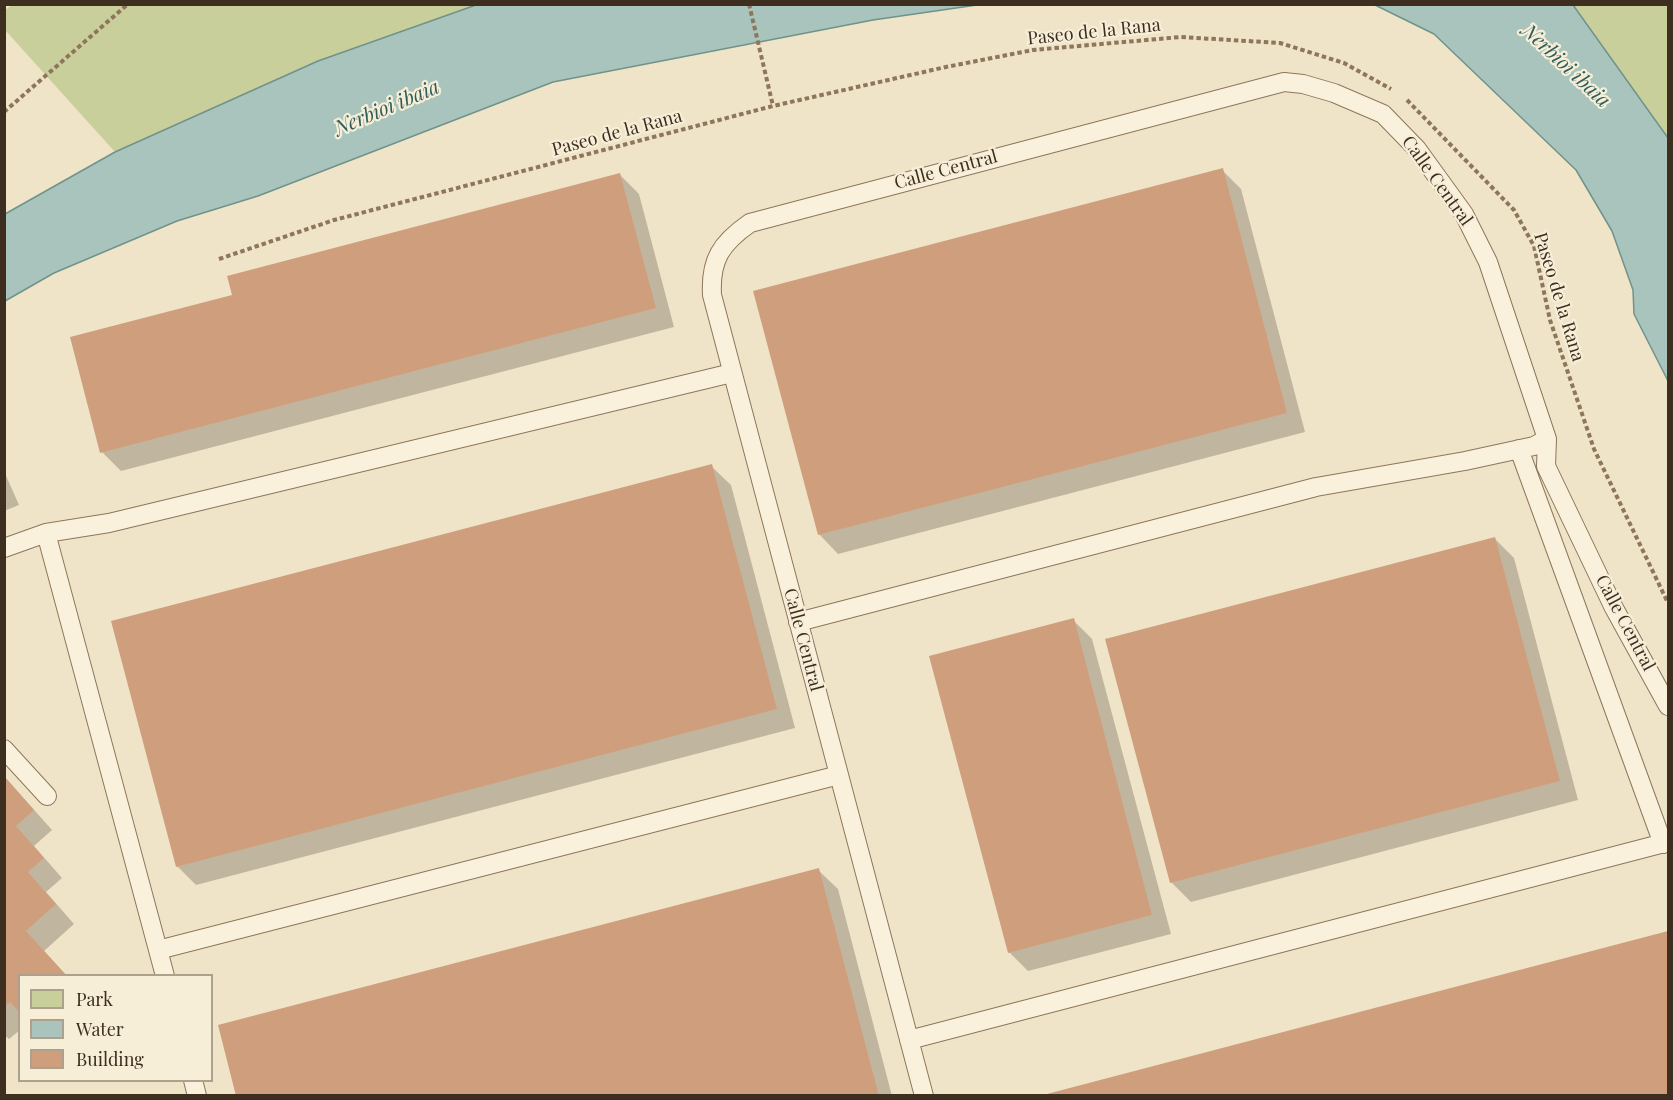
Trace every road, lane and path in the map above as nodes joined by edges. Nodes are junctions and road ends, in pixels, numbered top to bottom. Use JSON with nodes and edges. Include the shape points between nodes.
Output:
{"nodes":[{"id":1,"x":128,"y":4,"type":"edge"},
{"id":2,"x":749,"y":4,"type":"edge"},
{"id":3,"x":773,"y":106,"type":"junction"},
{"id":4,"x":4,"y":112,"type":"edge"},
{"id":5,"x":219,"y":260,"type":"dead end"},
{"id":6,"x":732,"y":373,"type":"junction"},
{"id":7,"x":1547,"y":439,"type":"junction"},
{"id":8,"x":1519,"y":449,"type":"junction"},
{"id":9,"x":46,"y":533,"type":"junction"},
{"id":10,"x":4,"y":548,"type":"edge"},
{"id":11,"x":1668,"y":603,"type":"edge"},
{"id":12,"x":798,"y":622,"type":"junction"},
{"id":13,"x":1668,"y":706,"type":"edge"},
{"id":14,"x":4,"y":749,"type":"edge"},
{"id":15,"x":839,"y":775,"type":"junction"},
{"id":16,"x":47,"y":796,"type":"dead end"},
{"id":17,"x":1666,"y":843,"type":"edge"},
{"id":18,"x":158,"y":950,"type":"junction"},
{"id":19,"x":165,"y":974,"type":"edge"},
{"id":20,"x":909,"y":1040,"type":"junction"},
{"id":21,"x":924,"y":1095,"type":"edge"}],
"edges":[{"from":1,"to":4,"type":"path"},
{"from":2,"to":3,"type":"path"},
{"from":3,"to":5,"type":"path","name":"Paseo de la Rana","via":[[334,220]]},
{"from":3,"to":11,"type":"path","name":"Paseo de la Rana","via":[[1033,50],[1181,37],[1280,43],[1344,63],[1399,93],[1514,210],[1534,246],[1550,320],[1594,449]]},
{"from":6,"to":7,"type":"lane","name":"Calle Central","via":[[712,295],[711,273],[718,254],[732,235],[750,223],[1284,82],[1334,93],[1383,114],[1417,149],[1464,214],[1488,262]]},
{"from":6,"to":9,"type":"lane","via":[[109,523]]},
{"from":6,"to":12,"type":"lane","name":"Calle Central"},
{"from":7,"to":8,"type":"lane"},
{"from":7,"to":13,"type":"lane","name":"Calle Central","via":[[1546,466],[1614,608]]},
{"from":8,"to":12,"type":"lane","via":[[1316,487]]},
{"from":8,"to":17,"type":"lane"},
{"from":9,"to":10,"type":"lane"},
{"from":9,"to":18,"type":"lane"},
{"from":12,"to":15,"type":"lane","name":"Calle Central"},
{"from":14,"to":16,"type":"lane"},
{"from":15,"to":18,"type":"lane"},
{"from":15,"to":20,"type":"lane","name":"Calle Central"},
{"from":17,"to":20,"type":"lane"},
{"from":18,"to":19,"type":"lane"},
{"from":20,"to":21,"type":"lane","name":"Calle Central"}]}
